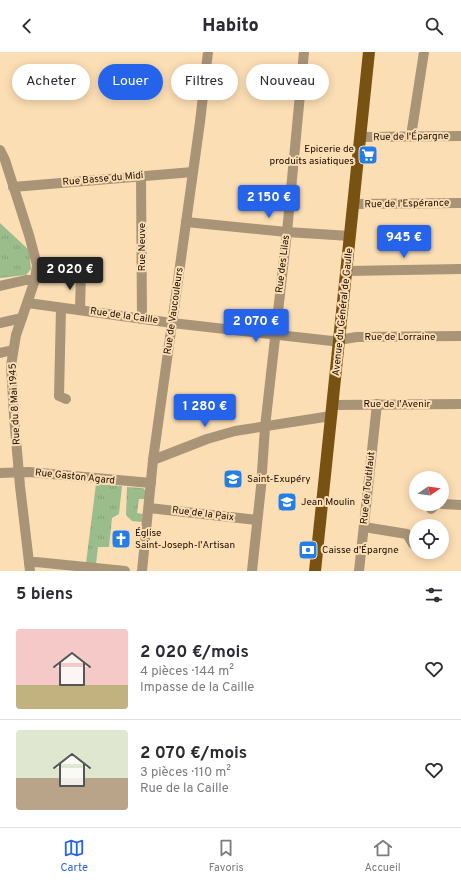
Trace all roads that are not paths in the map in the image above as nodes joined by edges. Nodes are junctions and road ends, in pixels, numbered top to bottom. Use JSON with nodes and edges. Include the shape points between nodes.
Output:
{"nodes":[{"id":1,"x":208,"y":52,"type":"edge"},
{"id":2,"x":304,"y":52,"type":"edge"},
{"id":3,"x":370,"y":52,"type":"edge"},
{"id":4,"x":424,"y":52,"type":"edge"},
{"id":5,"x":411,"y":136,"type":"junction"},
{"id":6,"x":461,"y":136,"type":"edge"},
{"id":7,"x":360,"y":137,"type":"junction"},
{"id":8,"x":0,"y":150,"type":"edge"},
{"id":9,"x":193,"y":172,"type":"junction"},
{"id":10,"x":141,"y":175,"type":"junction"},
{"id":11,"x":13,"y":187,"type":"junction"},
{"id":12,"x":461,"y":203,"type":"edge"},
{"id":13,"x":354,"y":204,"type":"junction"},
{"id":14,"x":186,"y":222,"type":"junction"},
{"id":15,"x":287,"y":232,"type":"junction"},
{"id":16,"x":350,"y":236,"type":"junction"},
{"id":17,"x":461,"y":269,"type":"edge"},
{"id":18,"x":347,"y":271,"type":"junction"},
{"id":19,"x":81,"y":272,"type":"dead end"},
{"id":20,"x":35,"y":280,"type":"junction"},
{"id":21,"x":0,"y":286,"type":"edge"},
{"id":22,"x":28,"y":303,"type":"junction"},
{"id":23,"x":61,"y":308,"type":"junction"},
{"id":24,"x":80,"y":310,"type":"junction"},
{"id":25,"x":22,"y":318,"type":"junction"},
{"id":26,"x":142,"y":319,"type":"junction"},
{"id":27,"x":0,"y":323,"type":"edge"},
{"id":28,"x":172,"y":323,"type":"junction"},
{"id":29,"x":275,"y":334,"type":"junction"},
{"id":30,"x":461,"y":336,"type":"edge"},
{"id":31,"x":339,"y":339,"type":"junction"},
{"id":32,"x":13,"y":350,"type":"junction"},
{"id":33,"x":0,"y":353,"type":"edge"},
{"id":34,"x":66,"y":399,"type":"dead end"},
{"id":35,"x":377,"y":404,"type":"junction"},
{"id":36,"x":461,"y":404,"type":"edge"},
{"id":37,"x":332,"y":410,"type":"junction"},
{"id":38,"x":265,"y":427,"type":"junction"},
{"id":39,"x":153,"y":460,"type":"junction"},
{"id":40,"x":19,"y":472,"type":"junction"},
{"id":41,"x":0,"y":473,"type":"edge"},
{"id":42,"x":151,"y":483,"type":"junction"},
{"id":43,"x":449,"y":504,"type":"edge"},
{"id":44,"x":461,"y":505,"type":"edge"},
{"id":45,"x":149,"y":508,"type":"junction"},
{"id":46,"x":257,"y":520,"type":"junction"},
{"id":47,"x":364,"y":527,"type":"junction"},
{"id":48,"x":409,"y":537,"type":"edge"},
{"id":49,"x":29,"y":567,"type":"edge"},
{"id":50,"x":124,"y":571,"type":"edge"},
{"id":51,"x":142,"y":571,"type":"edge"},
{"id":52,"x":252,"y":571,"type":"edge"},
{"id":53,"x":315,"y":571,"type":"edge"},
{"id":54,"x":359,"y":571,"type":"edge"}],
"edges":[{"from":1,"to":9,"type":"street","name":"Rue de Vaucouleurs"},
{"from":2,"to":15,"type":"street","name":"Rue des Lilas"},
{"from":3,"to":7,"type":"main road","name":"Avenue du Général de Gaulle"},
{"from":4,"to":5,"type":"street"},
{"from":5,"to":6,"type":"street","name":"Rue de l'Épargne"},
{"from":5,"to":7,"type":"street","name":"Rue de l'Épargne"},
{"from":7,"to":13,"type":"main road","name":"Avenue du Général de Gaulle"},
{"from":8,"to":11,"type":"street","name":"Rue du 8 Mai 1945"},
{"from":9,"to":10,"type":"street","name":"Rue Basse du Midi"},
{"from":9,"to":14,"type":"street","name":"Rue de Vaucouleurs"},
{"from":10,"to":11,"type":"street","name":"Rue Basse du Midi"},
{"from":10,"to":26,"type":"street","name":"Rue Neuve"},
{"from":11,"to":20,"type":"street","name":"Rue du 8 Mai 1945","via":[[37,265]]},
{"from":12,"to":13,"type":"street","name":"Rue de l'Espérance"},
{"from":13,"to":16,"type":"main road","name":"Avenue du Général de Gaulle"},
{"from":14,"to":15,"type":"street"},
{"from":14,"to":28,"type":"street","name":"Rue de Vaucouleurs"},
{"from":15,"to":16,"type":"street"},
{"from":15,"to":29,"type":"street","name":"Rue des Lilas"},
{"from":16,"to":18,"type":"main road","name":"Avenue du Général de Gaulle"},
{"from":17,"to":18,"type":"street"},
{"from":18,"to":31,"type":"main road","name":"Avenue du Général de Gaulle"},
{"from":19,"to":24,"type":"street"},
{"from":20,"to":21,"type":"street"},
{"from":20,"to":22,"type":"street","name":"Rue du 8 Mai 1945"},
{"from":22,"to":23,"type":"street","name":"Rue de la Caille"},
{"from":22,"to":25,"type":"street","name":"Rue du 8 Mai 1945"},
{"from":23,"to":24,"type":"street","name":"Rue de la Caille"},
{"from":23,"to":34,"type":"street","via":[[59,396]]},
{"from":24,"to":26,"type":"street","name":"Rue de la Caille"},
{"from":25,"to":27,"type":"street"},
{"from":25,"to":32,"type":"street","name":"Rue du 8 Mai 1945"},
{"from":26,"to":28,"type":"street","name":"Rue de la Caille"},
{"from":28,"to":29,"type":"street","name":"Rue de la Caille"},
{"from":28,"to":39,"type":"street","name":"Rue de Vaucouleurs"},
{"from":29,"to":31,"type":"street","name":"Rue de la Caille","via":[[332,341]]},
{"from":29,"to":38,"type":"street","name":"Rue des Lilas"},
{"from":30,"to":31,"type":"street","name":"Rue de Lorraine"},
{"from":31,"to":37,"type":"main road","name":"Avenue du Général de Gaulle"},
{"from":32,"to":33,"type":"street"},
{"from":32,"to":40,"type":"street","name":"Rue du 8 Mai 1945","via":[[11,366]]},
{"from":35,"to":36,"type":"street","name":"Rue de l'Avenir"},
{"from":35,"to":37,"type":"street","name":"Rue de l'Avenir"},
{"from":35,"to":47,"type":"street","name":"Rue de Toutifaut"},
{"from":37,"to":38,"type":"street","name":"Rue de l'Avenir"},
{"from":37,"to":53,"type":"main road","name":"Avenue du Général de Gaulle"},
{"from":38,"to":39,"type":"street","name":"Rue de l'Avenir","via":[[207,439]]},
{"from":38,"to":46,"type":"street","name":"Rue des Lilas"},
{"from":39,"to":42,"type":"street","name":"Rue de Vaucouleurs"},
{"from":40,"to":41,"type":"street","name":"Rue Gaston Agard"},
{"from":40,"to":42,"type":"street","name":"Rue Gaston Agard"},
{"from":40,"to":49,"type":"street","name":"Rue du 8 Mai 1945"},
{"from":42,"to":45,"type":"street","name":"Rue de Vaucouleurs"},
{"from":43,"to":44,"type":"street"},
{"from":45,"to":46,"type":"street","name":"Rue de la Paix"},
{"from":45,"to":51,"type":"street","name":"Rue de Vaucouleurs"},
{"from":46,"to":52,"type":"street","name":"Rue des Lilas"},
{"from":47,"to":48,"type":"street","via":[[407,534]]},
{"from":47,"to":54,"type":"street","name":"Rue de Toutifaut"},
{"from":49,"to":50,"type":"street","via":[[36,562]]}]}
